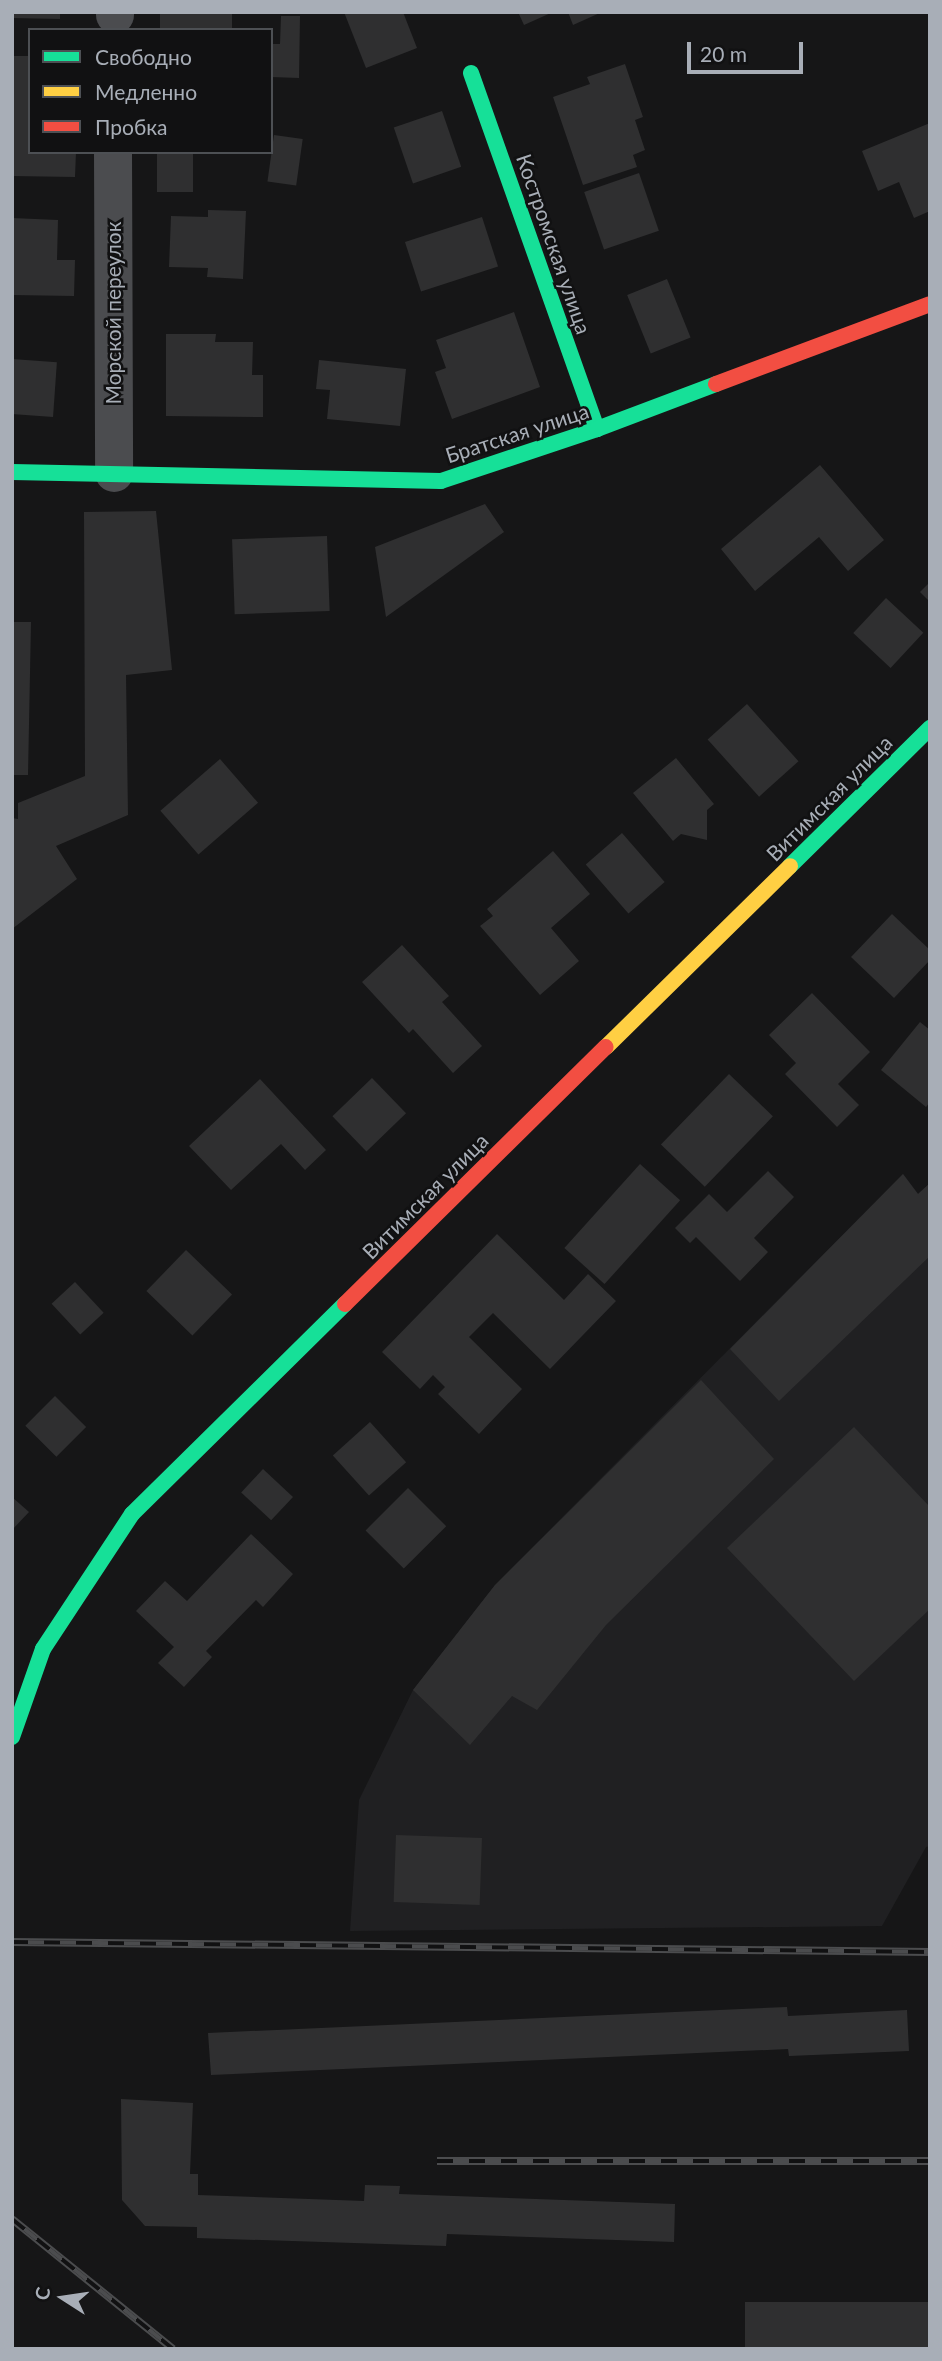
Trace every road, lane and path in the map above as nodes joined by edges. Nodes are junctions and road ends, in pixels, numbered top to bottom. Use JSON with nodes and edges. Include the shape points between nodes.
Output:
{"nodes":[{"id":1,"x":471,"y":73,"type":"dead end"},
{"id":2,"x":113,"y":154,"type":"edge"},
{"id":3,"x":930,"y":304,"type":"edge"},
{"id":4,"x":597,"y":429,"type":"junction"},
{"id":5,"x":12,"y":472,"type":"edge"},
{"id":6,"x":114,"y":473,"type":"junction"},
{"id":7,"x":930,"y":728,"type":"edge"},
{"id":8,"x":12,"y":1737,"type":"edge"}],
"edges":[{"from":1,"to":4,"type":"street","name":"Костромская улица"},
{"from":2,"to":6,"type":"street","name":"Морской переулок"},
{"from":3,"to":4,"type":"street","name":"Братская улица"},
{"from":4,"to":6,"type":"street","name":"Братская улица","via":[[441,481]]},
{"from":5,"to":6,"type":"street","name":"Братская улица"},
{"from":7,"to":8,"type":"street","name":"Витимская улица","via":[[132,1514],[43,1649]]}]}
